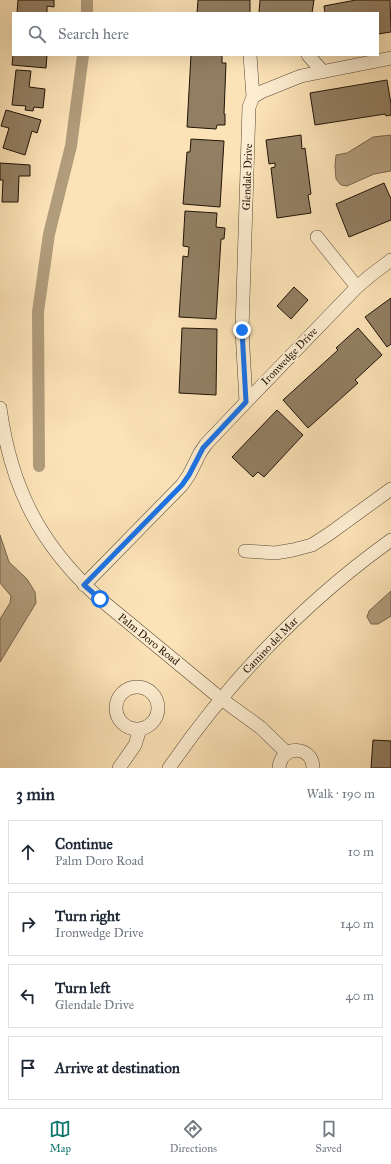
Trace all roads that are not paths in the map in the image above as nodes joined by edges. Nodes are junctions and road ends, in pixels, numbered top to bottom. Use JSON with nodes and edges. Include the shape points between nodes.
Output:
{"nodes":[{"id":1,"x":250,"y":56,"type":"edge"},
{"id":2,"x":309,"y":56,"type":"edge"},
{"id":3,"x":391,"y":58,"type":"edge"},
{"id":4,"x":323,"y":72,"type":"junction"},
{"id":5,"x":253,"y":97,"type":"junction"},
{"id":6,"x":317,"y":236,"type":"dead end"},
{"id":7,"x":391,"y":260,"type":"edge"},
{"id":8,"x":358,"y":287,"type":"junction"},
{"id":9,"x":246,"y":402,"type":"junction"},
{"id":10,"x":0,"y":408,"type":"edge"},
{"id":11,"x":391,"y":489,"type":"edge"},
{"id":12,"x":391,"y":540,"type":"edge"},
{"id":13,"x":245,"y":551,"type":"dead end"},
{"id":14,"x":84,"y":585,"type":"junction"},
{"id":15,"x":220,"y":698,"type":"junction"},
{"id":16,"x":140,"y":729,"type":"dead end"},
{"id":17,"x":287,"y":753,"type":"junction"},
{"id":18,"x":119,"y":768,"type":"edge"},
{"id":19,"x":168,"y":768,"type":"edge"},
{"id":20,"x":279,"y":768,"type":"edge"},
{"id":21,"x":313,"y":768,"type":"edge"}],
"edges":[{"from":1,"to":5,"type":"street","name":"Glendale Drive"},
{"from":2,"to":4,"type":"street"},
{"from":3,"to":4,"type":"street"},
{"from":4,"to":5,"type":"street","via":[[301,76]]},
{"from":5,"to":9,"type":"street","name":"Glendale Drive","via":[[249,107],[242,330]]},
{"from":6,"to":8,"type":"street"},
{"from":7,"to":8,"type":"street","name":"Ironwedge Drive"},
{"from":8,"to":9,"type":"street","name":"Ironwedge Drive"},
{"from":9,"to":14,"type":"street","name":"Ironwedge Drive","via":[[203,448],[182,485]]},
{"from":10,"to":14,"type":"street","name":"Palm Doro Road","via":[[7,450],[28,508],[63,562]]},
{"from":11,"to":13,"type":"street","via":[[312,545],[275,553]]},
{"from":12,"to":15,"type":"street","name":"Camino del Mar","via":[[334,584],[292,621]]},
{"from":14,"to":15,"type":"street","name":"Palm Doro Road"},
{"from":15,"to":17,"type":"street","name":"Palm Doro Road","via":[[260,727]]},
{"from":15,"to":19,"type":"street","name":"Camino del Mar"},
{"from":16,"to":18,"type":"street","via":[[135,745]]},
{"from":17,"to":20,"type":"street"},
{"from":17,"to":21,"type":"street","via":[[298,750],[303,752],[311,759]]}]}
